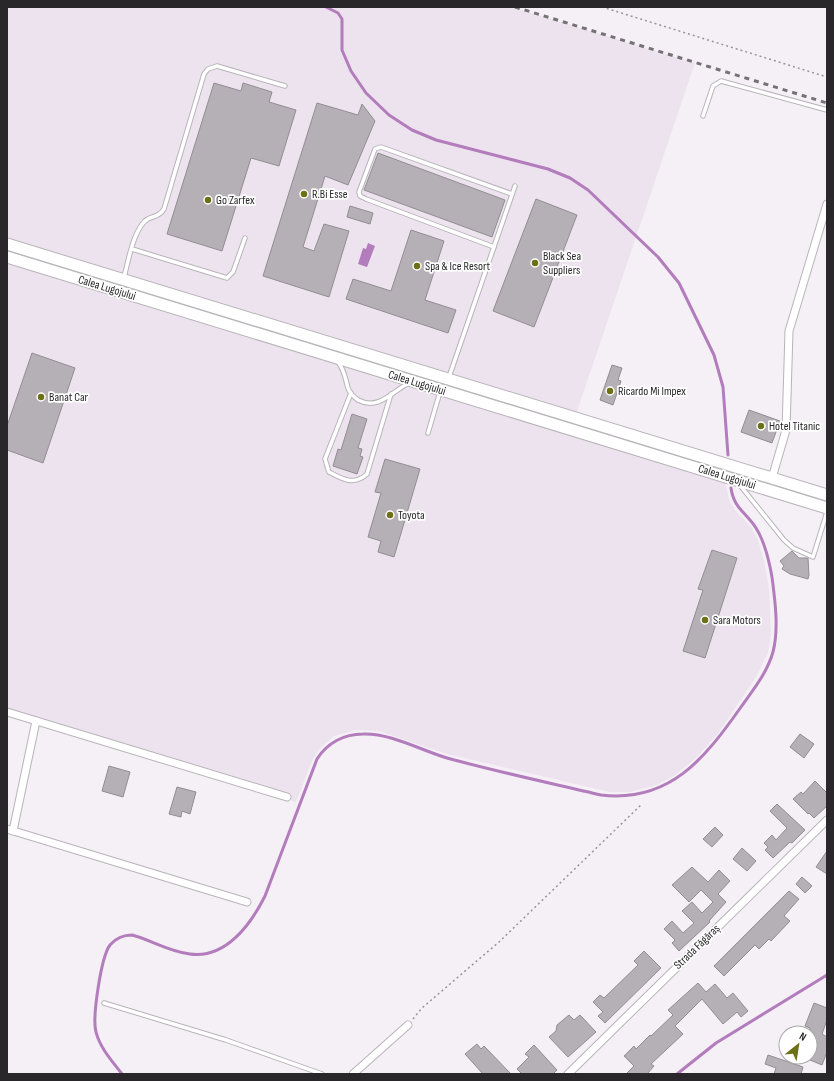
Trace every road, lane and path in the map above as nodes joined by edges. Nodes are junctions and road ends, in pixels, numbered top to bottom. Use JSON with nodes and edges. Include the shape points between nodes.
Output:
{"nodes":[{"id":1,"x":602,"y":7,"type":"edge"},
{"id":2,"x":827,"y":77,"type":"edge"},
{"id":3,"x":285,"y":86,"type":"dead end"},
{"id":4,"x":827,"y":110,"type":"edge"},
{"id":5,"x":703,"y":116,"type":"dead end"},
{"id":6,"x":515,"y":186,"type":"dead end"},
{"id":7,"x":512,"y":194,"type":"junction"},
{"id":8,"x":827,"y":204,"type":"edge"},
{"id":9,"x":245,"y":238,"type":"dead end"},
{"id":10,"x":7,"y":244,"type":"edge"},
{"id":11,"x":494,"y":247,"type":"junction"},
{"id":12,"x":132,"y":249,"type":"junction"},
{"id":13,"x":7,"y":257,"type":"edge"},
{"id":14,"x":123,"y":280,"type":"junction"},
{"id":15,"x":335,"y":358,"type":"junction"},
{"id":16,"x":448,"y":380,"type":"junction"},
{"id":17,"x":412,"y":381,"type":"junction"},
{"id":18,"x":441,"y":390,"type":"junction"},
{"id":19,"x":351,"y":393,"type":"junction"},
{"id":20,"x":391,"y":394,"type":"junction"},
{"id":21,"x":428,"y":433,"type":"dead end"},
{"id":22,"x":772,"y":478,"type":"junction"},
{"id":23,"x":736,"y":480,"type":"junction"},
{"id":24,"x":827,"y":495,"type":"edge"},
{"id":25,"x":827,"y":508,"type":"edge"},
{"id":26,"x":827,"y":512,"type":"edge"},
{"id":27,"x":7,"y":712,"type":"edge"},
{"id":28,"x":36,"y":721,"type":"junction"},
{"id":29,"x":287,"y":797,"type":"dead end"},
{"id":30,"x":642,"y":804,"type":"dead end"},
{"id":31,"x":827,"y":820,"type":"edge"},
{"id":32,"x":10,"y":830,"type":"edge"},
{"id":33,"x":247,"y":902,"type":"dead end"},
{"id":34,"x":104,"y":1003,"type":"dead end"},
{"id":35,"x":408,"y":1025,"type":"joint"},
{"id":36,"x":322,"y":1074,"type":"edge"},
{"id":37,"x":353,"y":1074,"type":"edge"},
{"id":38,"x":568,"y":1074,"type":"edge"}],
"edges":[{"from":1,"to":2,"type":"path"},
{"from":3,"to":12,"type":"lane","via":[[217,66],[208,69],[204,74],[164,209],[161,215],[146,220],[137,231]]},
{"from":4,"to":5,"type":"lane","via":[[721,81],[714,86]]},
{"from":6,"to":7,"type":"lane"},
{"from":7,"to":11,"type":"lane"},
{"from":7,"to":11,"type":"lane","via":[[382,147],[375,149],[359,192],[360,196],[366,199]]},
{"from":8,"to":22,"type":"street","via":[[789,331],[786,430]]},
{"from":9,"to":12,"type":"lane","via":[[233,272],[227,278]]},
{"from":10,"to":14,"type":"main road","name":"Calea Lugojului"},
{"from":11,"to":16,"type":"lane"},
{"from":12,"to":14,"type":"lane"},
{"from":13,"to":15,"type":"main road","name":"Calea Lugojului"},
{"from":14,"to":16,"type":"main road","name":"Calea Lugojului"},
{"from":15,"to":17,"type":"main road","name":"Calea Lugojului"},
{"from":15,"to":19,"type":"lane","via":[[344,369]]},
{"from":16,"to":22,"type":"main road","name":"Calea Lugojului"},
{"from":17,"to":18,"type":"main road","name":"Calea Lugojului"},
{"from":17,"to":20,"type":"lane"},
{"from":18,"to":21,"type":"lane"},
{"from":18,"to":23,"type":"main road","name":"Calea Lugojului"},
{"from":19,"to":20,"type":"lane","via":[[353,397],[376,404]]},
{"from":19,"to":20,"type":"lane","via":[[325,459],[328,472],[351,481],[360,480],[367,474]]},
{"from":22,"to":24,"type":"main road","name":"Calea Lugojului"},
{"from":23,"to":25,"type":"main road","name":"Calea Lugojului"},
{"from":23,"to":26,"type":"lane","via":[[784,540],[793,548],[812,557]]},
{"from":27,"to":28,"type":"street"},
{"from":28,"to":29,"type":"street"},
{"from":28,"to":32,"type":"street"},
{"from":30,"to":35,"type":"path","via":[[499,942],[422,1008]]},
{"from":31,"to":38,"type":"street","name":"Strada Făgăraș"},
{"from":32,"to":33,"type":"street"},
{"from":34,"to":36,"type":"lane","via":[[226,1040]]},
{"from":35,"to":37,"type":"street"}]}
